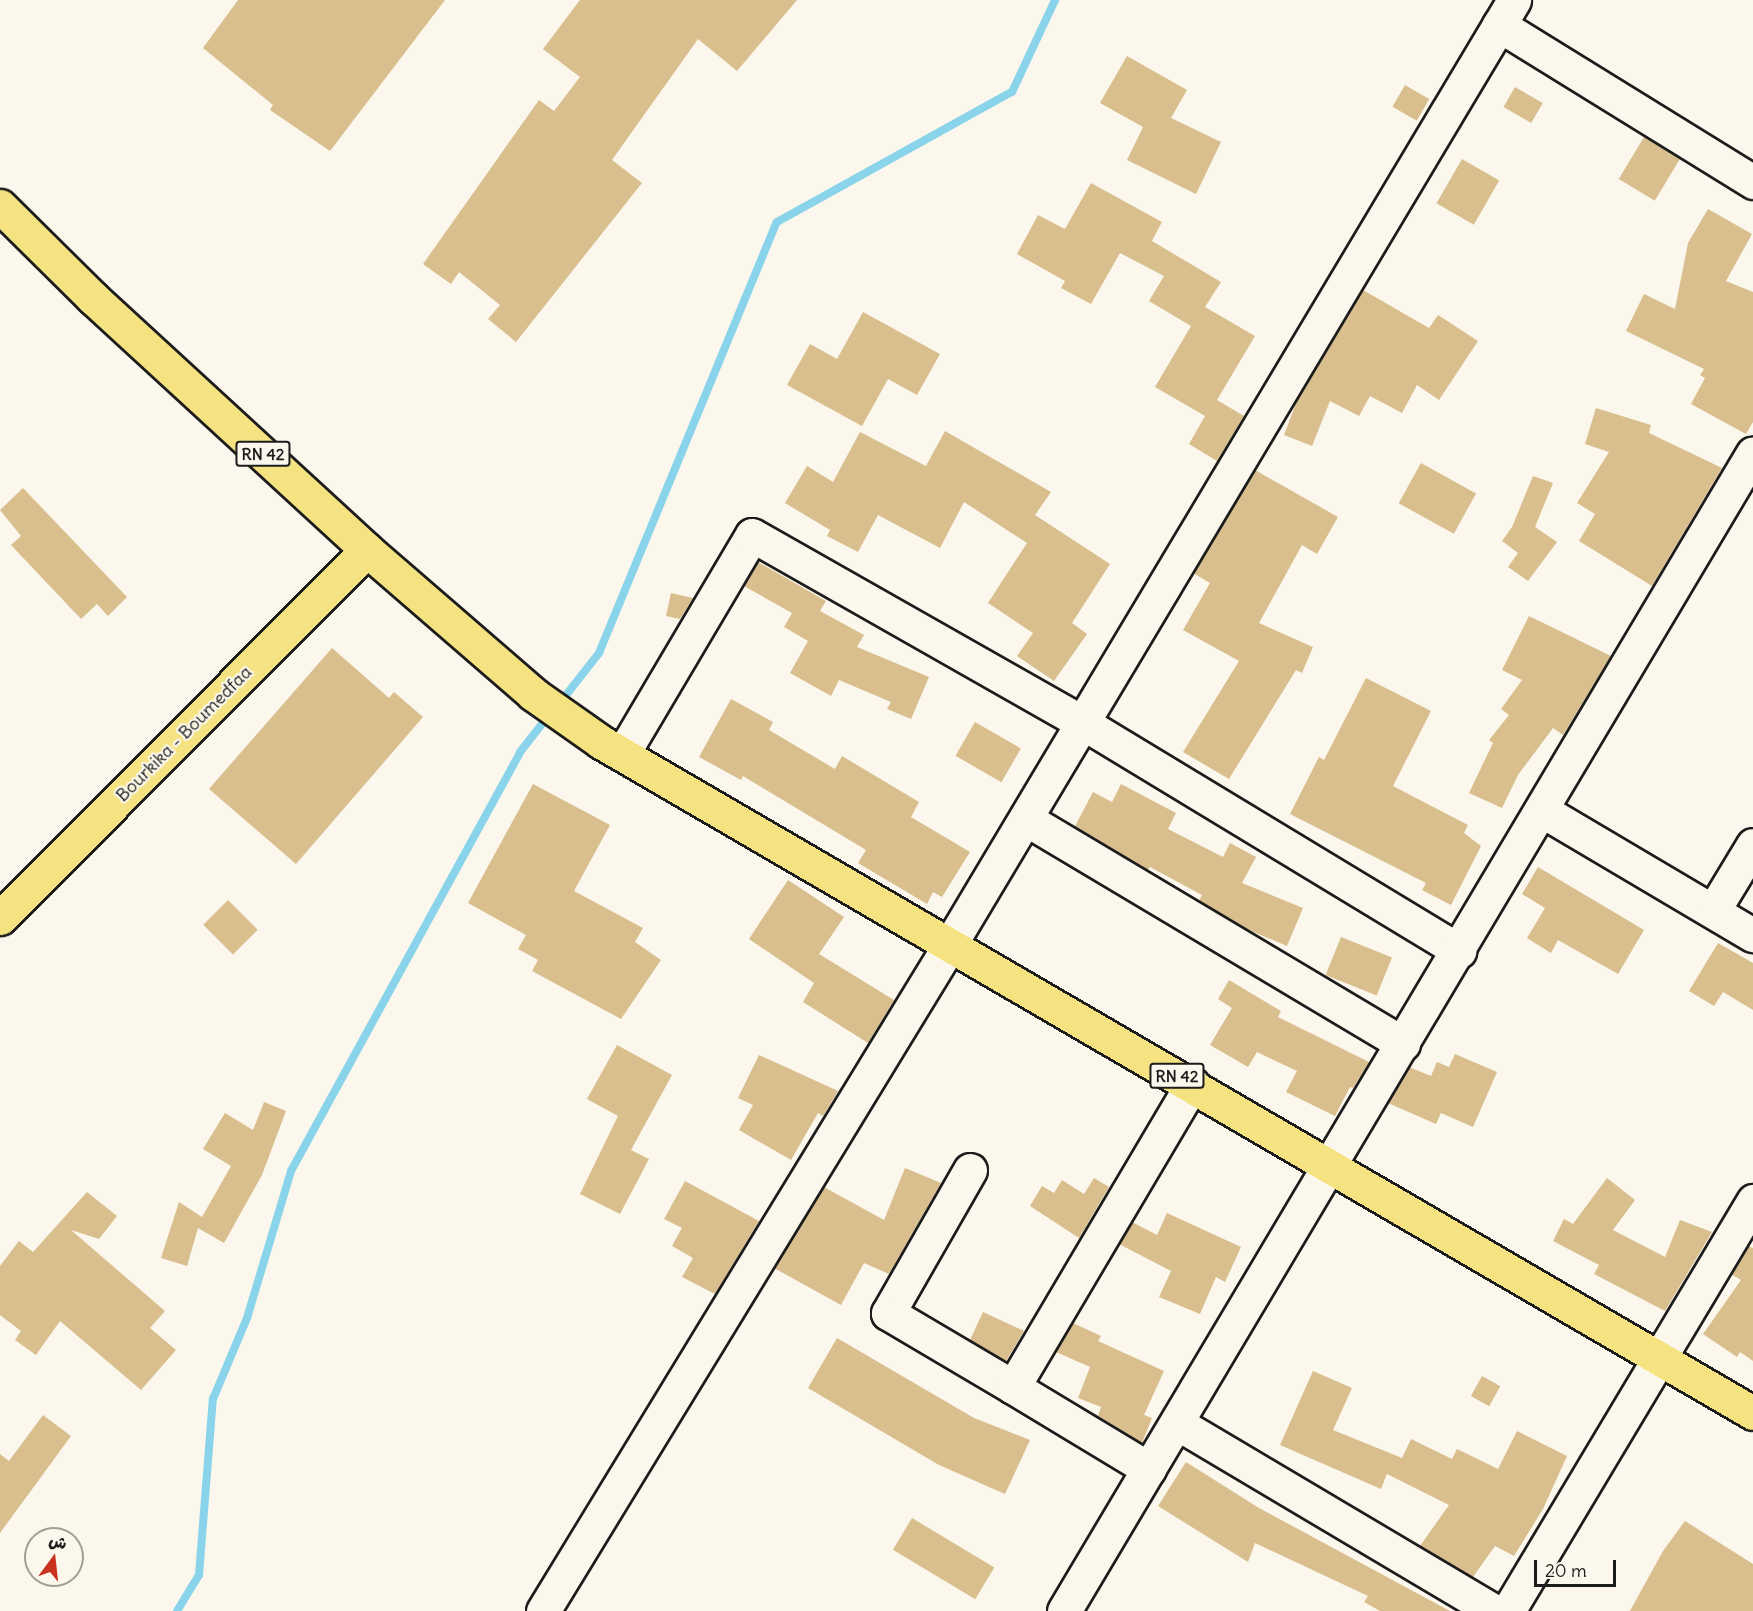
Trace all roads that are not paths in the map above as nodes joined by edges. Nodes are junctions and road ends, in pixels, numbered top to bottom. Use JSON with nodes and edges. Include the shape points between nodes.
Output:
{"nodes":[{"id":1,"x":1507,"y":12,"type":"edge"},
{"id":2,"x":1753,"y":182,"type":"edge"},
{"id":3,"x":0,"y":206,"type":"edge"},
{"id":4,"x":1753,"y":453,"type":"edge"},
{"id":5,"x":368,"y":550,"type":"junction"},
{"id":6,"x":1083,"y":723,"type":"junction"},
{"id":7,"x":612,"y":747,"type":"junction"},
{"id":8,"x":1543,"y":811,"type":"junction"},
{"id":9,"x":1026,"y":819,"type":"junction"},
{"id":10,"x":1753,"y":844,"type":"edge"},
{"id":11,"x":1713,"y":911,"type":"junction"},
{"id":12,"x":0,"y":918,"type":"edge"},
{"id":13,"x":1753,"y":935,"type":"edge"},
{"id":14,"x":949,"y":946,"type":"junction"},
{"id":15,"x":1460,"y":951,"type":"junction"},
{"id":16,"x":1403,"y":1044,"type":"junction"},
{"id":17,"x":1192,"y":1084,"type":"junction"},
{"id":18,"x":1333,"y":1165,"type":"junction"},
{"id":19,"x":970,"y":1170,"type":"dead end"},
{"id":20,"x":1753,"y":1201,"type":"edge"},
{"id":21,"x":1661,"y":1357,"type":"junction"},
{"id":22,"x":1013,"y":1386,"type":"junction"},
{"id":23,"x":1753,"y":1413,"type":"edge"},
{"id":24,"x":1177,"y":1423,"type":"junction"},
{"id":25,"x":1149,"y":1469,"type":"junction"},
{"id":26,"x":543,"y":1611,"type":"edge"},
{"id":27,"x":1064,"y":1611,"type":"edge"},
{"id":28,"x":1493,"y":1611,"type":"edge"},
{"id":29,"x":1508,"y":1611,"type":"edge"}],
"edges":[{"from":1,"to":2,"type":"street"},
{"from":1,"to":6,"type":"street"},
{"from":3,"to":5,"type":"main road","number":"RN 42","via":[[93,298]]},
{"from":4,"to":8,"type":"street"},
{"from":5,"to":7,"type":"main road","number":"RN 42","via":[[533,694]]},
{"from":5,"to":12,"type":"main road","name":"Bourkika - Boumedfaa"},
{"from":6,"to":7,"type":"street","via":[[752,535]]},
{"from":6,"to":9,"type":"street"},
{"from":6,"to":15,"type":"street"},
{"from":7,"to":14,"type":"main road","number":"RN 42"},
{"from":8,"to":11,"type":"street"},
{"from":8,"to":15,"type":"street"},
{"from":9,"to":14,"type":"street"},
{"from":9,"to":16,"type":"street"},
{"from":10,"to":11,"type":"street"},
{"from":11,"to":13,"type":"street"},
{"from":14,"to":17,"type":"main road","number":"RN 42"},
{"from":14,"to":26,"type":"street"},
{"from":15,"to":16,"type":"street"},
{"from":16,"to":18,"type":"street"},
{"from":17,"to":18,"type":"main road","number":"RN 42"},
{"from":17,"to":22,"type":"street"},
{"from":18,"to":21,"type":"main road","number":"RN 42"},
{"from":18,"to":24,"type":"street"},
{"from":19,"to":22,"type":"street","via":[[888,1313]]},
{"from":20,"to":21,"type":"street"},
{"from":21,"to":23,"type":"main road","number":"RN 42"},
{"from":21,"to":29,"type":"street"},
{"from":22,"to":25,"type":"street"},
{"from":24,"to":25,"type":"street"},
{"from":24,"to":28,"type":"street"},
{"from":25,"to":27,"type":"street"}]}
